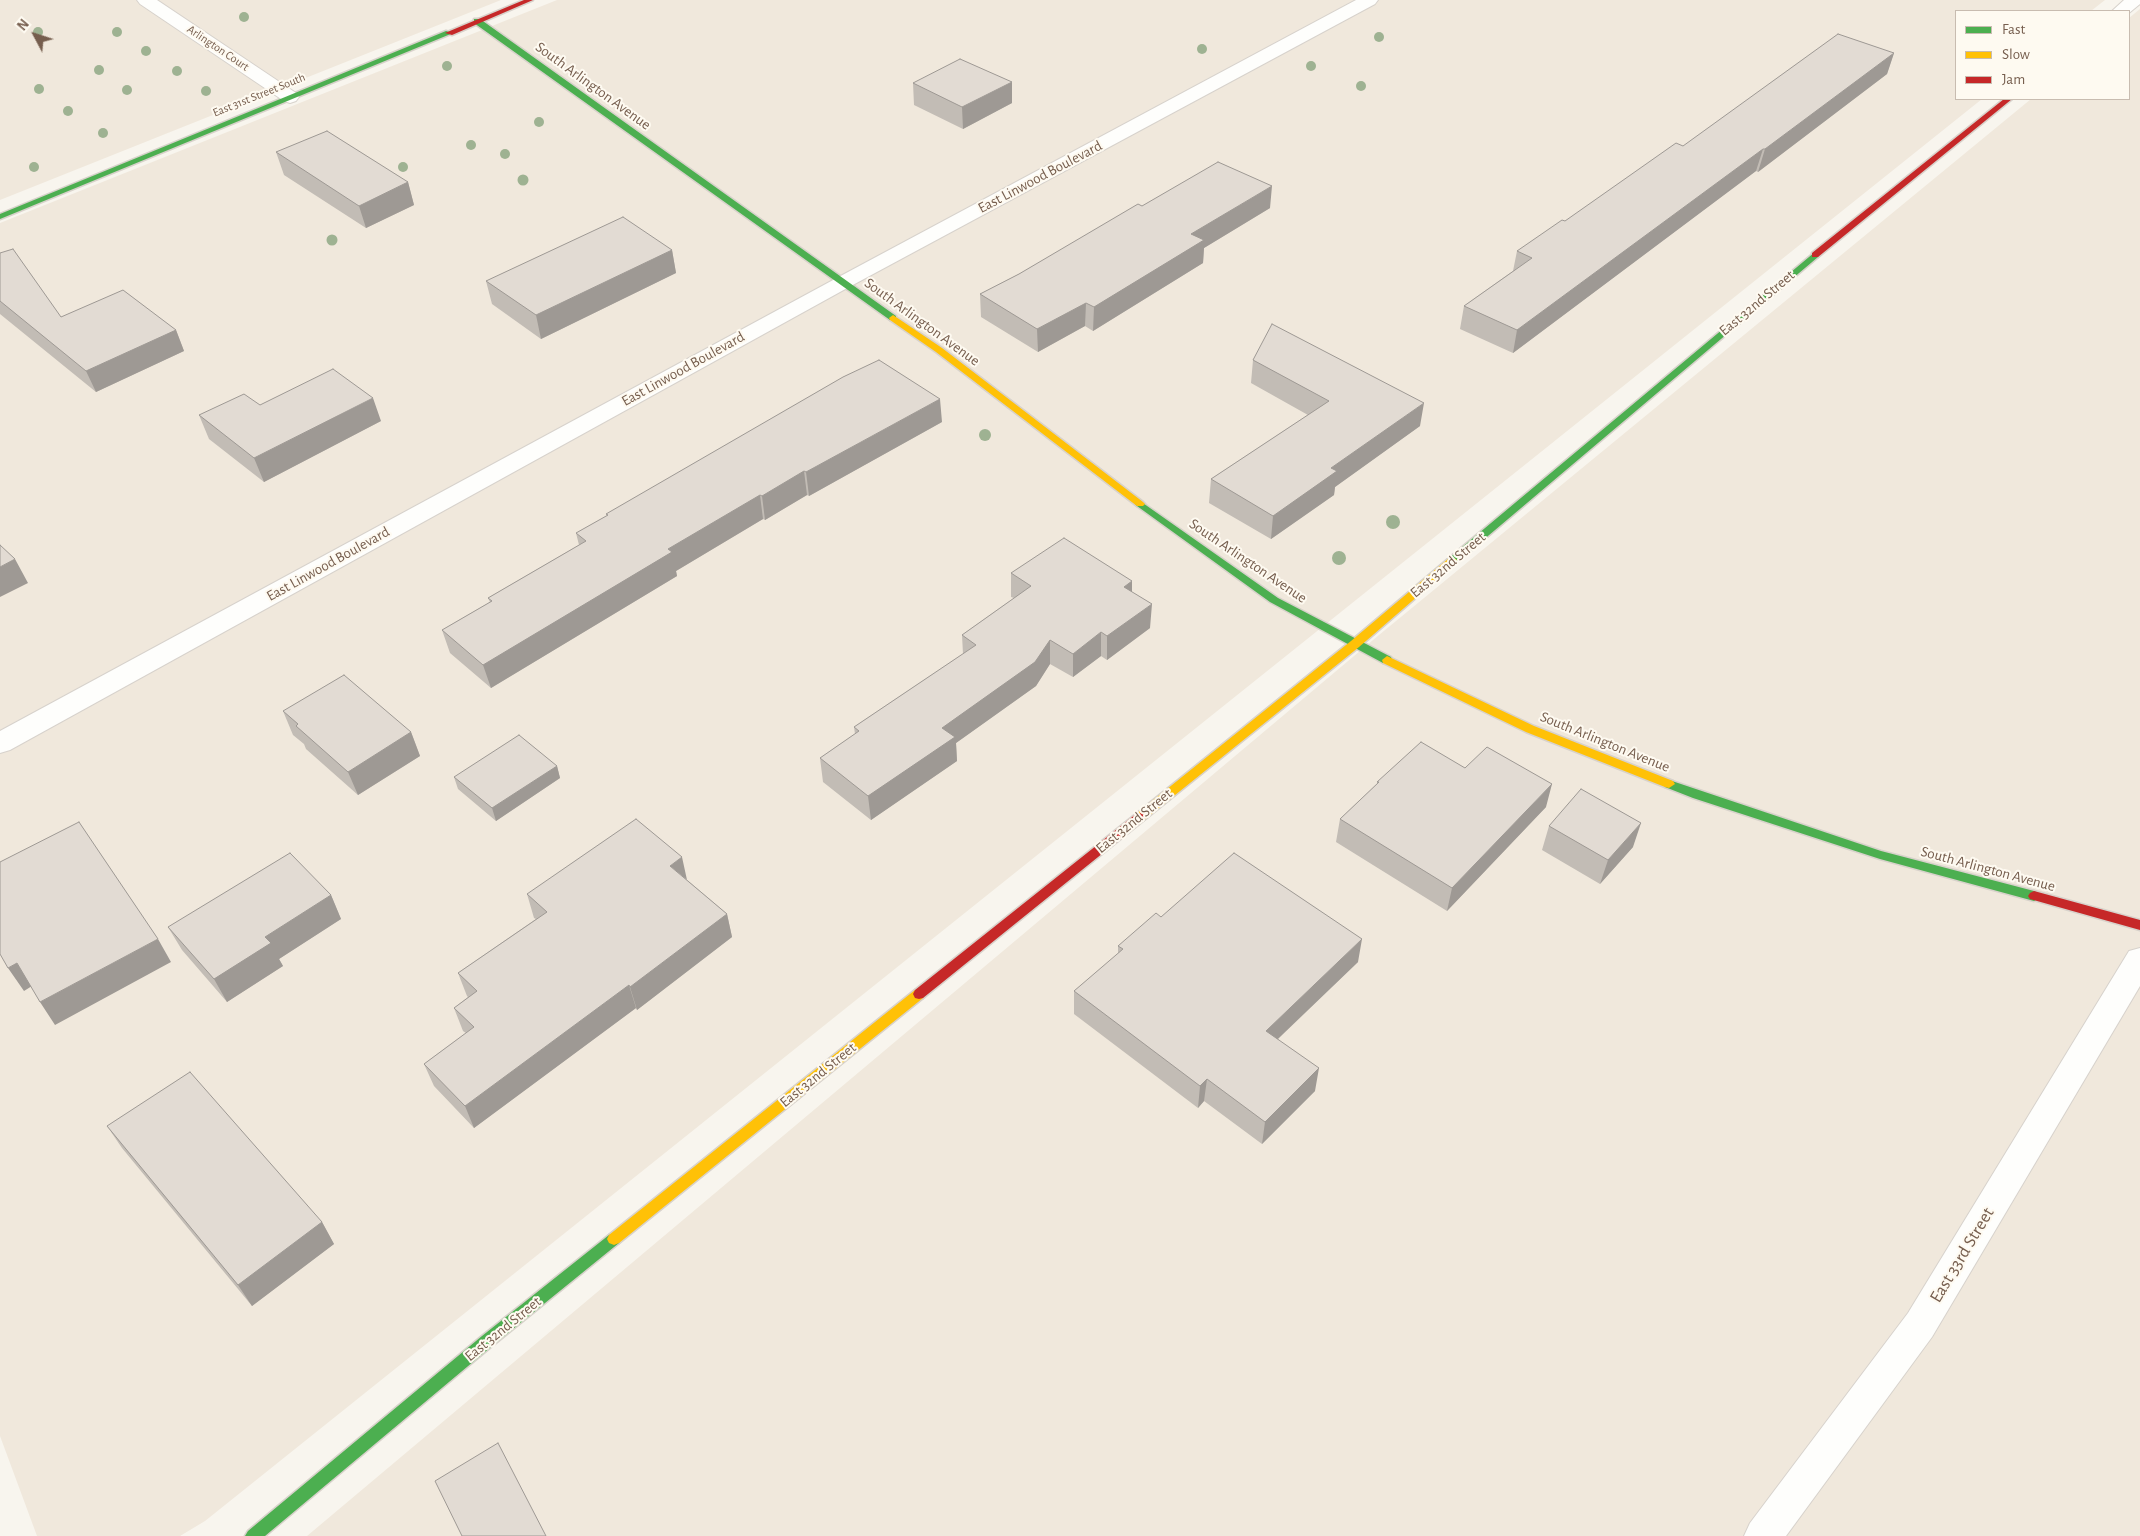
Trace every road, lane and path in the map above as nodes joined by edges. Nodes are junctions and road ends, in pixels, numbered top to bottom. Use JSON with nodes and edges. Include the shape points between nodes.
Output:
{"nodes":[{"id":1,"x":146,"y":0,"type":"edge"},
{"id":2,"x":530,"y":0,"type":"edge"},
{"id":3,"x":1369,"y":0,"type":"edge"},
{"id":4,"x":2134,"y":0,"type":"edge"},
{"id":5,"x":2121,"y":10,"type":"edge"},
{"id":6,"x":477,"y":21,"type":"junction"},
{"id":7,"x":290,"y":97,"type":"junction"},
{"id":8,"x":2007,"y":100,"type":"edge"},
{"id":9,"x":0,"y":218,"type":"edge"},
{"id":10,"x":842,"y":283,"type":"junction"},
{"id":11,"x":1355,"y":644,"type":"junction"},
{"id":12,"x":0,"y":743,"type":"edge"},
{"id":13,"x":2140,"y":925,"type":"edge"},
{"id":14,"x":2140,"y":960,"type":"edge"},
{"id":15,"x":253,"y":1536,"type":"edge"},
{"id":16,"x":1763,"y":1536,"type":"edge"}],
"edges":[{"from":1,"to":7,"type":"street","name":"Arlington Court"},
{"from":2,"to":6,"type":"street","name":"East 31st Street South"},
{"from":3,"to":10,"type":"street","name":"East Linwood Boulevard"},
{"from":4,"to":5,"type":"street"},
{"from":6,"to":7,"type":"street","name":"East 31st Street South"},
{"from":6,"to":10,"type":"street","name":"South Arlington Avenue"},
{"from":7,"to":9,"type":"street","name":"East 31st Street South"},
{"from":8,"to":11,"type":"street","name":"East 32nd Street","via":[[1779,284]]},
{"from":10,"to":11,"type":"street","name":"South Arlington Avenue","via":[[939,350],[1156,516],[1274,600]]},
{"from":10,"to":12,"type":"street","name":"East Linwood Boulevard"},
{"from":11,"to":13,"type":"street","name":"South Arlington Avenue","via":[[1530,729],[1697,795],[1880,855]]},
{"from":11,"to":15,"type":"street","name":"East 32nd Street","via":[[487,1341]]},
{"from":14,"to":16,"type":"street","name":"East 33rd Street","via":[[1920,1324]]}]}
